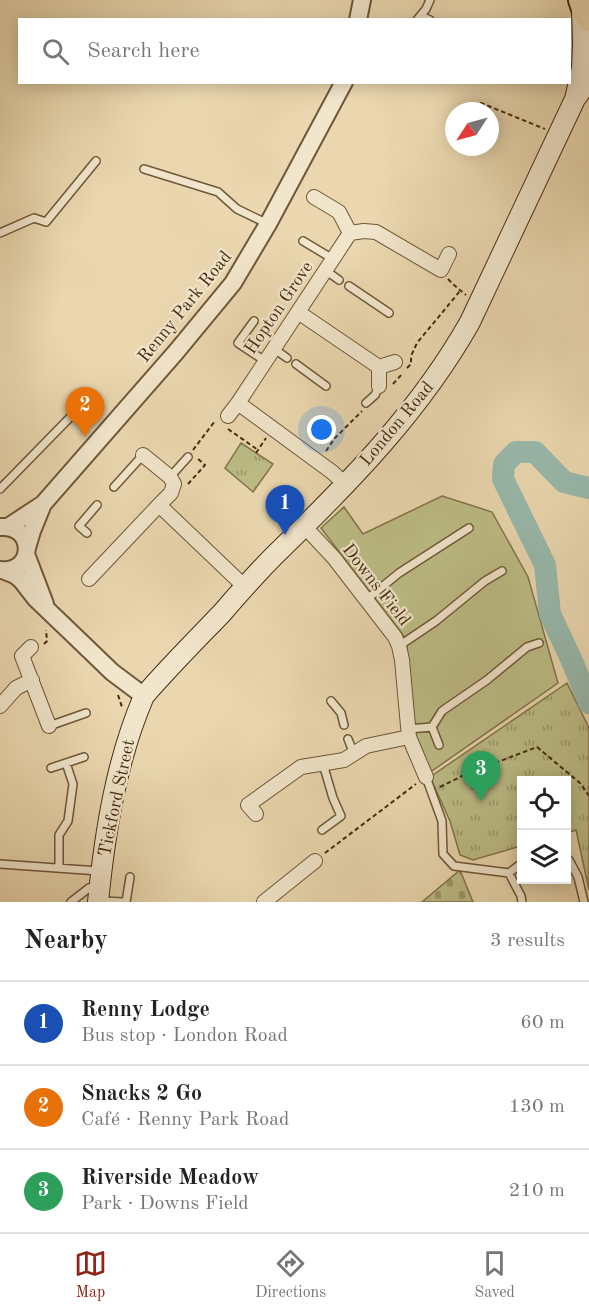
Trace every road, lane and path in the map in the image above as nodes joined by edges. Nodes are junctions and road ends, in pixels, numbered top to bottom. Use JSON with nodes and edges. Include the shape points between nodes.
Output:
{"nodes":[{"id":1,"x":362,"y":0,"type":"edge"},
{"id":2,"x":430,"y":0,"type":"edge"},
{"id":3,"x":584,"y":9,"type":"edge"},
{"id":4,"x":358,"y":18,"type":"edge"},
{"id":5,"x":419,"y":18,"type":"edge"},
{"id":6,"x":589,"y":80,"type":"edge"},
{"id":7,"x":343,"y":84,"type":"edge"},
{"id":8,"x":575,"y":99,"type":"junction"},
{"id":9,"x":499,"y":110,"type":"edge"},
{"id":10,"x":558,"y":135,"type":"junction"},
{"id":11,"x":96,"y":161,"type":"dead end"},
{"id":12,"x":144,"y":169,"type":"dead end"},
{"id":13,"x":314,"y":197,"type":"dead end"},
{"id":14,"x":268,"y":224,"type":"junction"},
{"id":15,"x":0,"y":232,"type":"edge"},
{"id":16,"x":350,"y":233,"type":"junction"},
{"id":17,"x":303,"y":241,"type":"dead end"},
{"id":18,"x":449,"y":254,"type":"dead end"},
{"id":19,"x":329,"y":265,"type":"junction"},
{"id":20,"x":441,"y":270,"type":"junction"},
{"id":21,"x":339,"y":280,"type":"dead end"},
{"id":22,"x":349,"y":286,"type":"dead end"},
{"id":23,"x":479,"y":303,"type":"junction"},
{"id":24,"x":298,"y":312,"type":"junction"},
{"id":25,"x":389,"y":313,"type":"dead end"},
{"id":26,"x":254,"y":321,"type":"dead end"},
{"id":27,"x":273,"y":348,"type":"junction"},
{"id":28,"x":287,"y":358,"type":"dead end"},
{"id":29,"x":265,"y":361,"type":"junction"},
{"id":30,"x":396,"y":362,"type":"dead end"},
{"id":31,"x":296,"y":364,"type":"dead end"},
{"id":32,"x":379,"y":368,"type":"junction"},
{"id":33,"x":326,"y":386,"type":"dead end"},
{"id":34,"x":379,"y":386,"type":"joint"},
{"id":35,"x":87,"y":400,"type":"dead end"},
{"id":36,"x":237,"y":403,"type":"junction"},
{"id":37,"x":366,"y":404,"type":"dead end"},
{"id":38,"x":226,"y":421,"type":"junction"},
{"id":39,"x":273,"y":428,"type":"junction"},
{"id":40,"x":143,"y":454,"type":"joint"},
{"id":41,"x":188,"y":457,"type":"dead end"},
{"id":42,"x":170,"y":477,"type":"junction"},
{"id":43,"x":345,"y":484,"type":"junction"},
{"id":44,"x":114,"y":487,"type":"dead end"},
{"id":45,"x":0,"y":489,"type":"edge"},
{"id":46,"x":171,"y":493,"type":"junction"},
{"id":47,"x":43,"y":504,"type":"junction"},
{"id":48,"x":97,"y":505,"type":"dead end"},
{"id":49,"x":159,"y":505,"type":"junction"},
{"id":50,"x":4,"y":527,"type":"edge"},
{"id":51,"x":304,"y":527,"type":"junction"},
{"id":52,"x":469,"y":528,"type":"dead end"},
{"id":53,"x":87,"y":533,"type":"dead end"},
{"id":54,"x":27,"y":551,"type":"junction"},
{"id":55,"x":2,"y":571,"type":"edge"},
{"id":56,"x":502,"y":571,"type":"dead end"},
{"id":57,"x":89,"y":579,"type":"dead end"},
{"id":58,"x":245,"y":588,"type":"junction"},
{"id":59,"x":366,"y":600,"type":"junction"},
{"id":60,"x":46,"y":608,"type":"junction"},
{"id":61,"x":54,"y":640,"type":"dead end"},
{"id":62,"x":47,"y":641,"type":"dead end"},
{"id":63,"x":539,"y":643,"type":"dead end"},
{"id":64,"x":399,"y":646,"type":"junction"},
{"id":65,"x":31,"y":647,"type":"dead end"},
{"id":66,"x":32,"y":680,"type":"junction"},
{"id":67,"x":144,"y":696,"type":"junction"},
{"id":68,"x":331,"y":701,"type":"dead end"},
{"id":69,"x":0,"y":706,"type":"edge"},
{"id":70,"x":86,"y":713,"type":"dead end"},
{"id":71,"x":344,"y":725,"type":"dead end"},
{"id":72,"x":49,"y":726,"type":"joint"},
{"id":73,"x":432,"y":727,"type":"junction"},
{"id":74,"x":408,"y":733,"type":"junction"},
{"id":75,"x":348,"y":739,"type":"dead end"},
{"id":76,"x":439,"y":745,"type":"dead end"},
{"id":77,"x":354,"y":754,"type":"junction"},
{"id":78,"x":84,"y":757,"type":"dead end"},
{"id":79,"x":66,"y":763,"type":"junction"},
{"id":80,"x":323,"y":764,"type":"junction"},
{"id":81,"x":51,"y":768,"type":"dead end"},
{"id":82,"x":426,"y":777,"type":"junction"},
{"id":83,"x":431,"y":791,"type":"junction"},
{"id":84,"x":589,"y":796,"type":"edge"},
{"id":85,"x":256,"y":814,"type":"dead end"},
{"id":86,"x":322,"y":830,"type":"dead end"},
{"id":87,"x":315,"y":861,"type":"joint"},
{"id":88,"x":0,"y":864,"type":"edge"},
{"id":89,"x":571,"y":864,"type":"edge"},
{"id":90,"x":517,"y":867,"type":"edge"},
{"id":91,"x":59,"y":868,"type":"junction"},
{"id":92,"x":509,"y":873,"type":"junction"},
{"id":93,"x":130,"y":877,"type":"dead end"},
{"id":94,"x":100,"y":890,"type":"edge"},
{"id":95,"x":71,"y":902,"type":"edge"},
{"id":96,"x":125,"y":902,"type":"edge"},
{"id":97,"x":264,"y":902,"type":"edge"},
{"id":98,"x":522,"y":902,"type":"edge"},
{"id":99,"x":584,"y":902,"type":"edge"}],
"edges":[{"from":1,"to":4,"type":"street"},
{"from":2,"to":5,"type":"lane"},
{"from":3,"to":8,"type":"main road","name":"London Road","via":[[582,68]]},
{"from":6,"to":8,"type":"main road","name":"London Road"},
{"from":7,"to":14,"type":"street","name":"Renny Park Road"},
{"from":8,"to":10,"type":"main road","name":"London Road"},
{"from":9,"to":10,"type":"path"},
{"from":10,"to":23,"type":"main road","name":"London Road"},
{"from":11,"to":15,"type":"lane","via":[[46,222],[34,218]]},
{"from":12,"to":14,"type":"lane","via":[[218,192],[237,209]]},
{"from":13,"to":16,"type":"street","via":[[339,212]]},
{"from":14,"to":47,"type":"street","name":"Renny Park Road","via":[[222,298]]},
{"from":16,"to":19,"type":"street","name":"Hopton Grove"},
{"from":16,"to":20,"type":"street","via":[[376,232]]},
{"from":17,"to":19,"type":"lane"},
{"from":18,"to":20,"type":"street"},
{"from":19,"to":21,"type":"lane"},
{"from":19,"to":24,"type":"street","name":"Hopton Grove"},
{"from":20,"to":23,"type":"path"},
{"from":22,"to":25,"type":"lane"},
{"from":23,"to":43,"type":"main road","name":"London Road","via":[[454,351],[432,382],[380,448]]},
{"from":24,"to":27,"type":"street","name":"Hopton Grove"},
{"from":24,"to":32,"type":"street"},
{"from":26,"to":29,"type":"lane","via":[[238,343]]},
{"from":27,"to":28,"type":"lane"},
{"from":27,"to":29,"type":"street","name":"Hopton Grove"},
{"from":29,"to":36,"type":"street","name":"Hopton Grove"},
{"from":30,"to":32,"type":"street"},
{"from":31,"to":33,"type":"lane"},
{"from":32,"to":34,"type":"street"},
{"from":34,"to":37,"type":"lane"},
{"from":35,"to":45,"type":"lane"},
{"from":36,"to":38,"type":"street","name":"Hopton Grove"},
{"from":36,"to":39,"type":"street"},
{"from":38,"to":39,"type":"path","via":[[257,452]]},
{"from":38,"to":46,"type":"path","via":[[222,413],[190,452],[205,465],[180,493]]},
{"from":39,"to":43,"type":"street"},
{"from":40,"to":42,"type":"street"},
{"from":40,"to":44,"type":"lane"},
{"from":41,"to":42,"type":"lane"},
{"from":42,"to":46,"type":"street","via":[[174,484]]},
{"from":43,"to":51,"type":"main road","name":"London Road"},
{"from":46,"to":49,"type":"street"},
{"from":47,"to":50,"type":"street","name":"Renny Park Road"},
{"from":47,"to":54,"type":"street","name":"Renny Park Road"},
{"from":48,"to":53,"type":"lane","via":[[79,526]]},
{"from":49,"to":57,"type":"street","via":[[109,553]]},
{"from":49,"to":58,"type":"street"},
{"from":50,"to":54,"type":"street","via":[[21,534]]},
{"from":51,"to":58,"type":"main road","name":"London Road"},
{"from":51,"to":59,"type":"street","name":"Downs Field"},
{"from":52,"to":59,"type":"lane","via":[[399,573]]},
{"from":54,"to":55,"type":"street","via":[[16,568]]},
{"from":54,"to":60,"type":"street"},
{"from":55,"to":60,"type":"street","via":[[15,575]]},
{"from":56,"to":64,"type":"lane"},
{"from":58,"to":67,"type":"main road","name":"London Road"},
{"from":59,"to":64,"type":"street","name":"Downs Field"},
{"from":60,"to":67,"type":"street","via":[[112,672]]},
{"from":61,"to":62,"type":"path"},
{"from":63,"to":73,"type":"lane","via":[[527,647],[442,711]]},
{"from":64,"to":74,"type":"street","name":"Downs Field"},
{"from":65,"to":66,"type":"street","via":[[22,656]]},
{"from":66,"to":69,"type":"street","via":[[16,687]]},
{"from":66,"to":72,"type":"street"},
{"from":67,"to":94,"type":"main road","name":"Tickford Street","via":[[114,794]]},
{"from":68,"to":71,"type":"lane"},
{"from":70,"to":72,"type":"lane"},
{"from":73,"to":74,"type":"lane"},
{"from":73,"to":76,"type":"lane"},
{"from":74,"to":77,"type":"street","via":[[366,746]]},
{"from":74,"to":82,"type":"street","name":"Downs Field"},
{"from":75,"to":77,"type":"lane"},
{"from":77,"to":80,"type":"street"},
{"from":78,"to":79,"type":"lane"},
{"from":79,"to":81,"type":"lane"},
{"from":79,"to":91,"type":"lane","via":[[73,784],[68,820],[59,835]]},
{"from":80,"to":85,"type":"street","via":[[301,767],[249,804]]},
{"from":80,"to":86,"type":"lane","via":[[341,816]]},
{"from":82,"to":83,"type":"lane"},
{"from":82,"to":87,"type":"path"},
{"from":83,"to":84,"type":"path","via":[[537,747],[580,783]]},
{"from":83,"to":92,"type":"lane","via":[[442,821],[443,854],[454,866]]},
{"from":87,"to":97,"type":"street"},
{"from":88,"to":91,"type":"lane"},
{"from":89,"to":99,"type":"lane"},
{"from":90,"to":92,"type":"lane"},
{"from":91,"to":94,"type":"lane"},
{"from":92,"to":98,"type":"lane"},
{"from":93,"to":96,"type":"lane"},
{"from":94,"to":95,"type":"lane","via":[[89,888]]},
{"from":94,"to":96,"type":"lane"}]}
